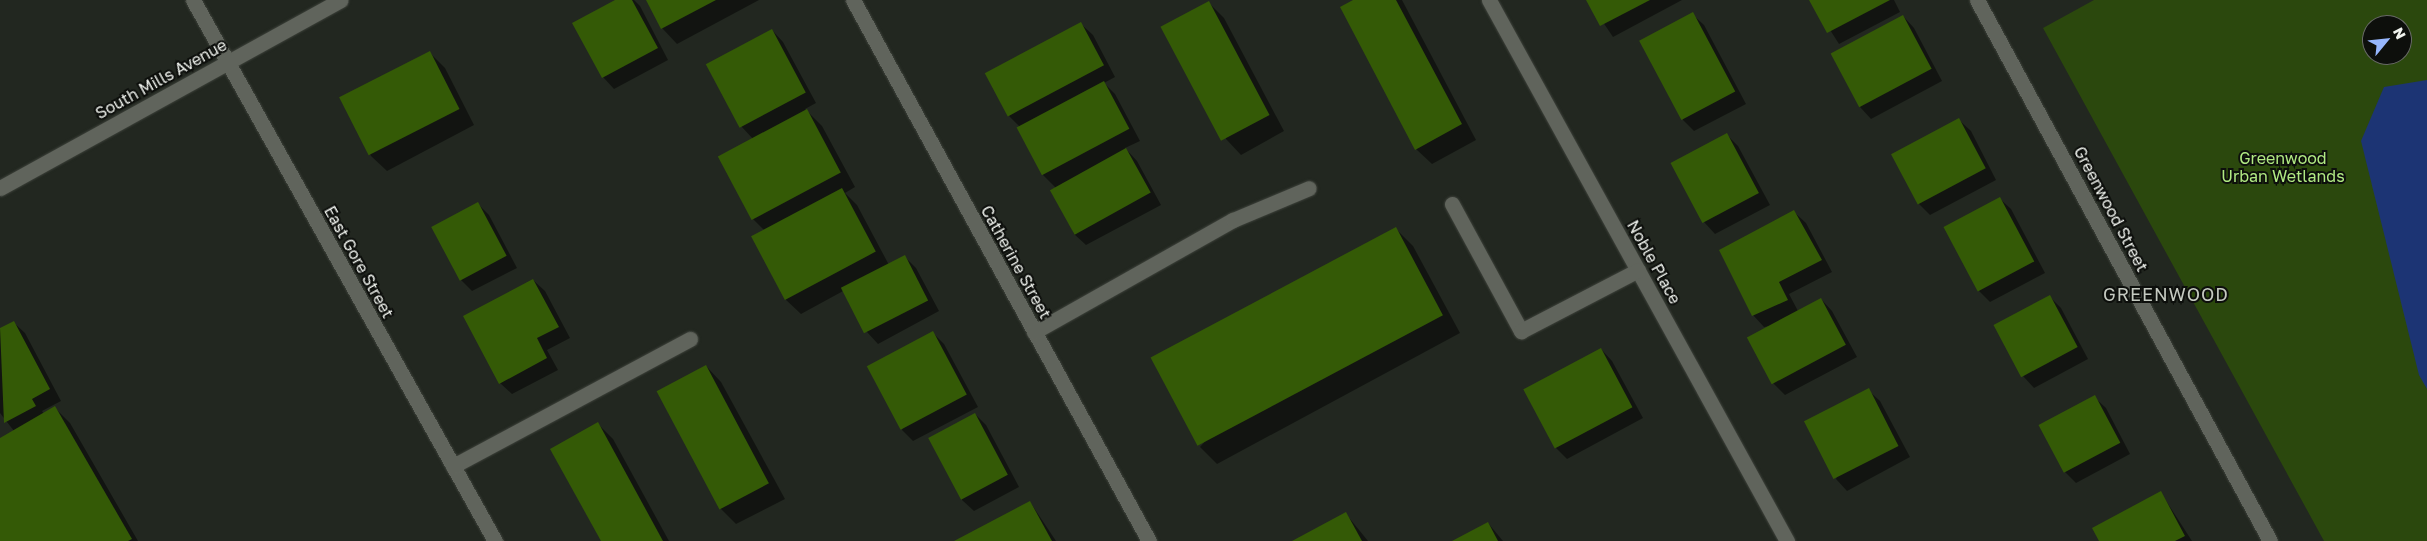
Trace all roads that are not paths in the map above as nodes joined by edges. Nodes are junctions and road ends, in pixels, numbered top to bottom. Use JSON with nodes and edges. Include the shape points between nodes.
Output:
{"nodes":[{"id":1,"x":193,"y":0,"type":"edge"},
{"id":2,"x":340,"y":0,"type":"edge"},
{"id":3,"x":853,"y":0,"type":"edge"},
{"id":4,"x":1489,"y":0,"type":"edge"},
{"id":5,"x":1977,"y":0,"type":"edge"},
{"id":6,"x":228,"y":62,"type":"junction"},
{"id":7,"x":0,"y":188,"type":"edge"},
{"id":8,"x":1309,"y":188,"type":"dead end"},
{"id":9,"x":1452,"y":204,"type":"dead end"},
{"id":10,"x":1638,"y":270,"type":"junction"},
{"id":11,"x":1034,"y":332,"type":"junction"},
{"id":12,"x":690,"y":339,"type":"dead end"},
{"id":13,"x":453,"y":466,"type":"junction"},
{"id":14,"x":495,"y":541,"type":"edge"},
{"id":15,"x":1149,"y":541,"type":"edge"},
{"id":16,"x":1788,"y":541,"type":"edge"},
{"id":17,"x":2270,"y":541,"type":"edge"}],
"edges":[{"from":1,"to":6,"type":"street","name":"East Gore Street"},
{"from":2,"to":6,"type":"street","name":"South Mills Avenue"},
{"from":3,"to":11,"type":"street","name":"Catherine Street"},
{"from":4,"to":10,"type":"street","name":"Noble Place"},
{"from":5,"to":17,"type":"street","name":"Greenwood Street"},
{"from":6,"to":7,"type":"street","name":"South Mills Avenue"},
{"from":6,"to":13,"type":"street","name":"East Gore Street"},
{"from":8,"to":11,"type":"street","via":[[1233,220]]},
{"from":9,"to":10,"type":"street","via":[[1521,331]]},
{"from":10,"to":16,"type":"street","name":"Noble Place"},
{"from":11,"to":15,"type":"street","name":"Catherine Street"},
{"from":12,"to":13,"type":"street"},
{"from":13,"to":14,"type":"street","name":"East Gore Street"}]}
